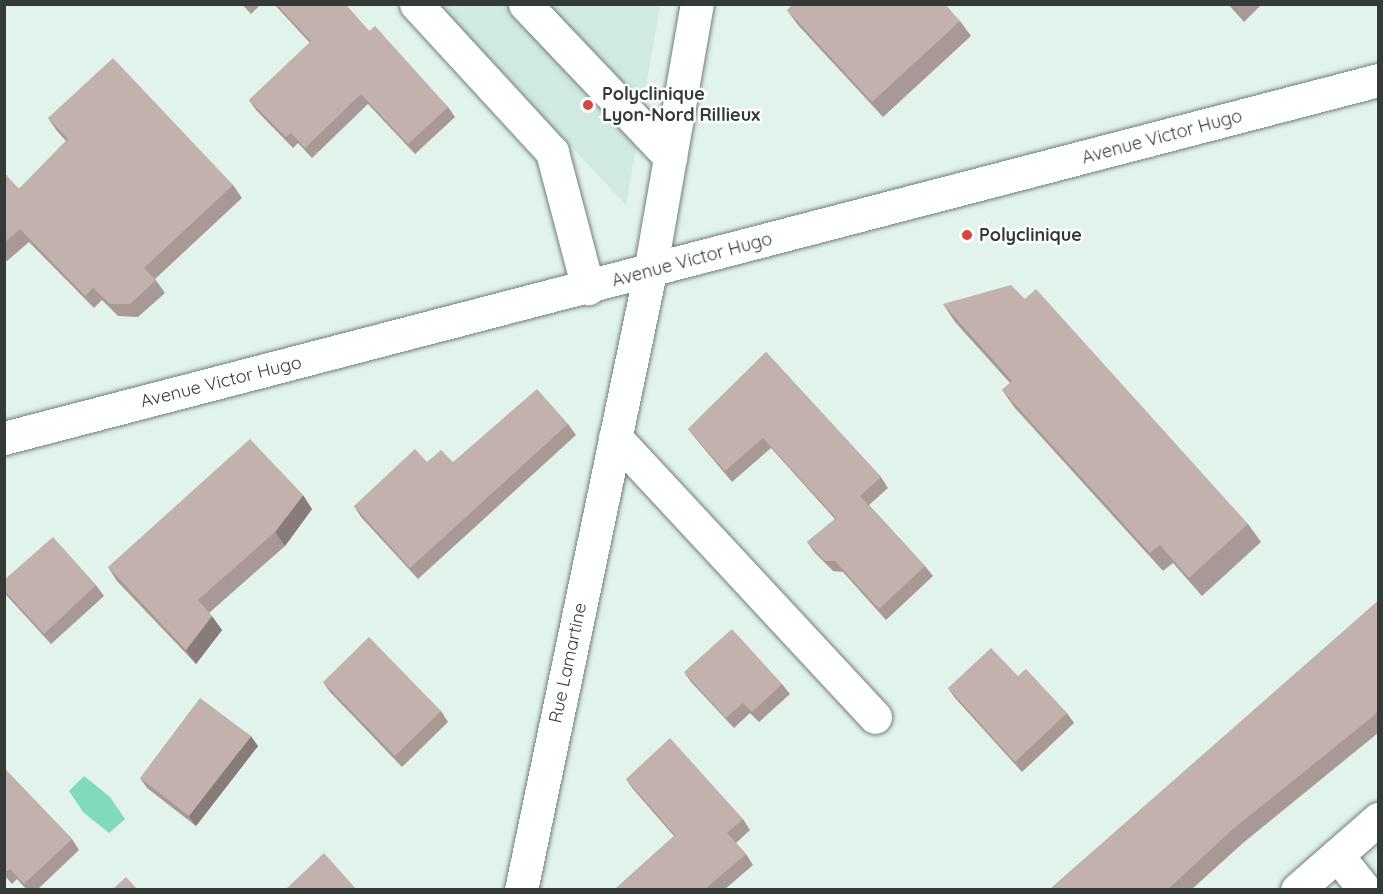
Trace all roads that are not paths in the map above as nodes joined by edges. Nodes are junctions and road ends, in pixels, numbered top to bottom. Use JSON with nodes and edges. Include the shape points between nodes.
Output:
{"nodes":[{"id":1,"x":416,"y":4,"type":"edge"},
{"id":2,"x":525,"y":4,"type":"edge"},
{"id":3,"x":697,"y":4,"type":"edge"},
{"id":4,"x":1378,"y":80,"type":"edge"},
{"id":5,"x":670,"y":157,"type":"junction"},
{"id":6,"x":650,"y":272,"type":"junction"},
{"id":7,"x":588,"y":288,"type":"junction"},
{"id":8,"x":615,"y":437,"type":"junction"},
{"id":9,"x":4,"y":438,"type":"edge"},
{"id":10,"x":875,"y":717,"type":"dead end"},
{"id":11,"x":1378,"y":819,"type":"edge"},
{"id":12,"x":1337,"y":855,"type":"junction"},
{"id":13,"x":521,"y":890,"type":"edge"},
{"id":14,"x":1297,"y":890,"type":"edge"},
{"id":15,"x":1365,"y":890,"type":"edge"}],
"edges":[{"from":1,"to":7,"type":"street","via":[[552,152]]},
{"from":2,"to":5,"type":"street"},
{"from":3,"to":5,"type":"street","name":"Rue Lamartine"},
{"from":4,"to":6,"type":"street","name":"Avenue Victor Hugo"},
{"from":5,"to":6,"type":"street","name":"Rue Lamartine"},
{"from":6,"to":7,"type":"street","name":"Avenue Victor Hugo"},
{"from":6,"to":8,"type":"street","name":"Rue Lamartine"},
{"from":7,"to":9,"type":"street","name":"Avenue Victor Hugo"},
{"from":8,"to":10,"type":"street"},
{"from":8,"to":13,"type":"street","name":"Rue Lamartine"},
{"from":11,"to":12,"type":"street"},
{"from":12,"to":14,"type":"street"},
{"from":12,"to":15,"type":"street"}]}
